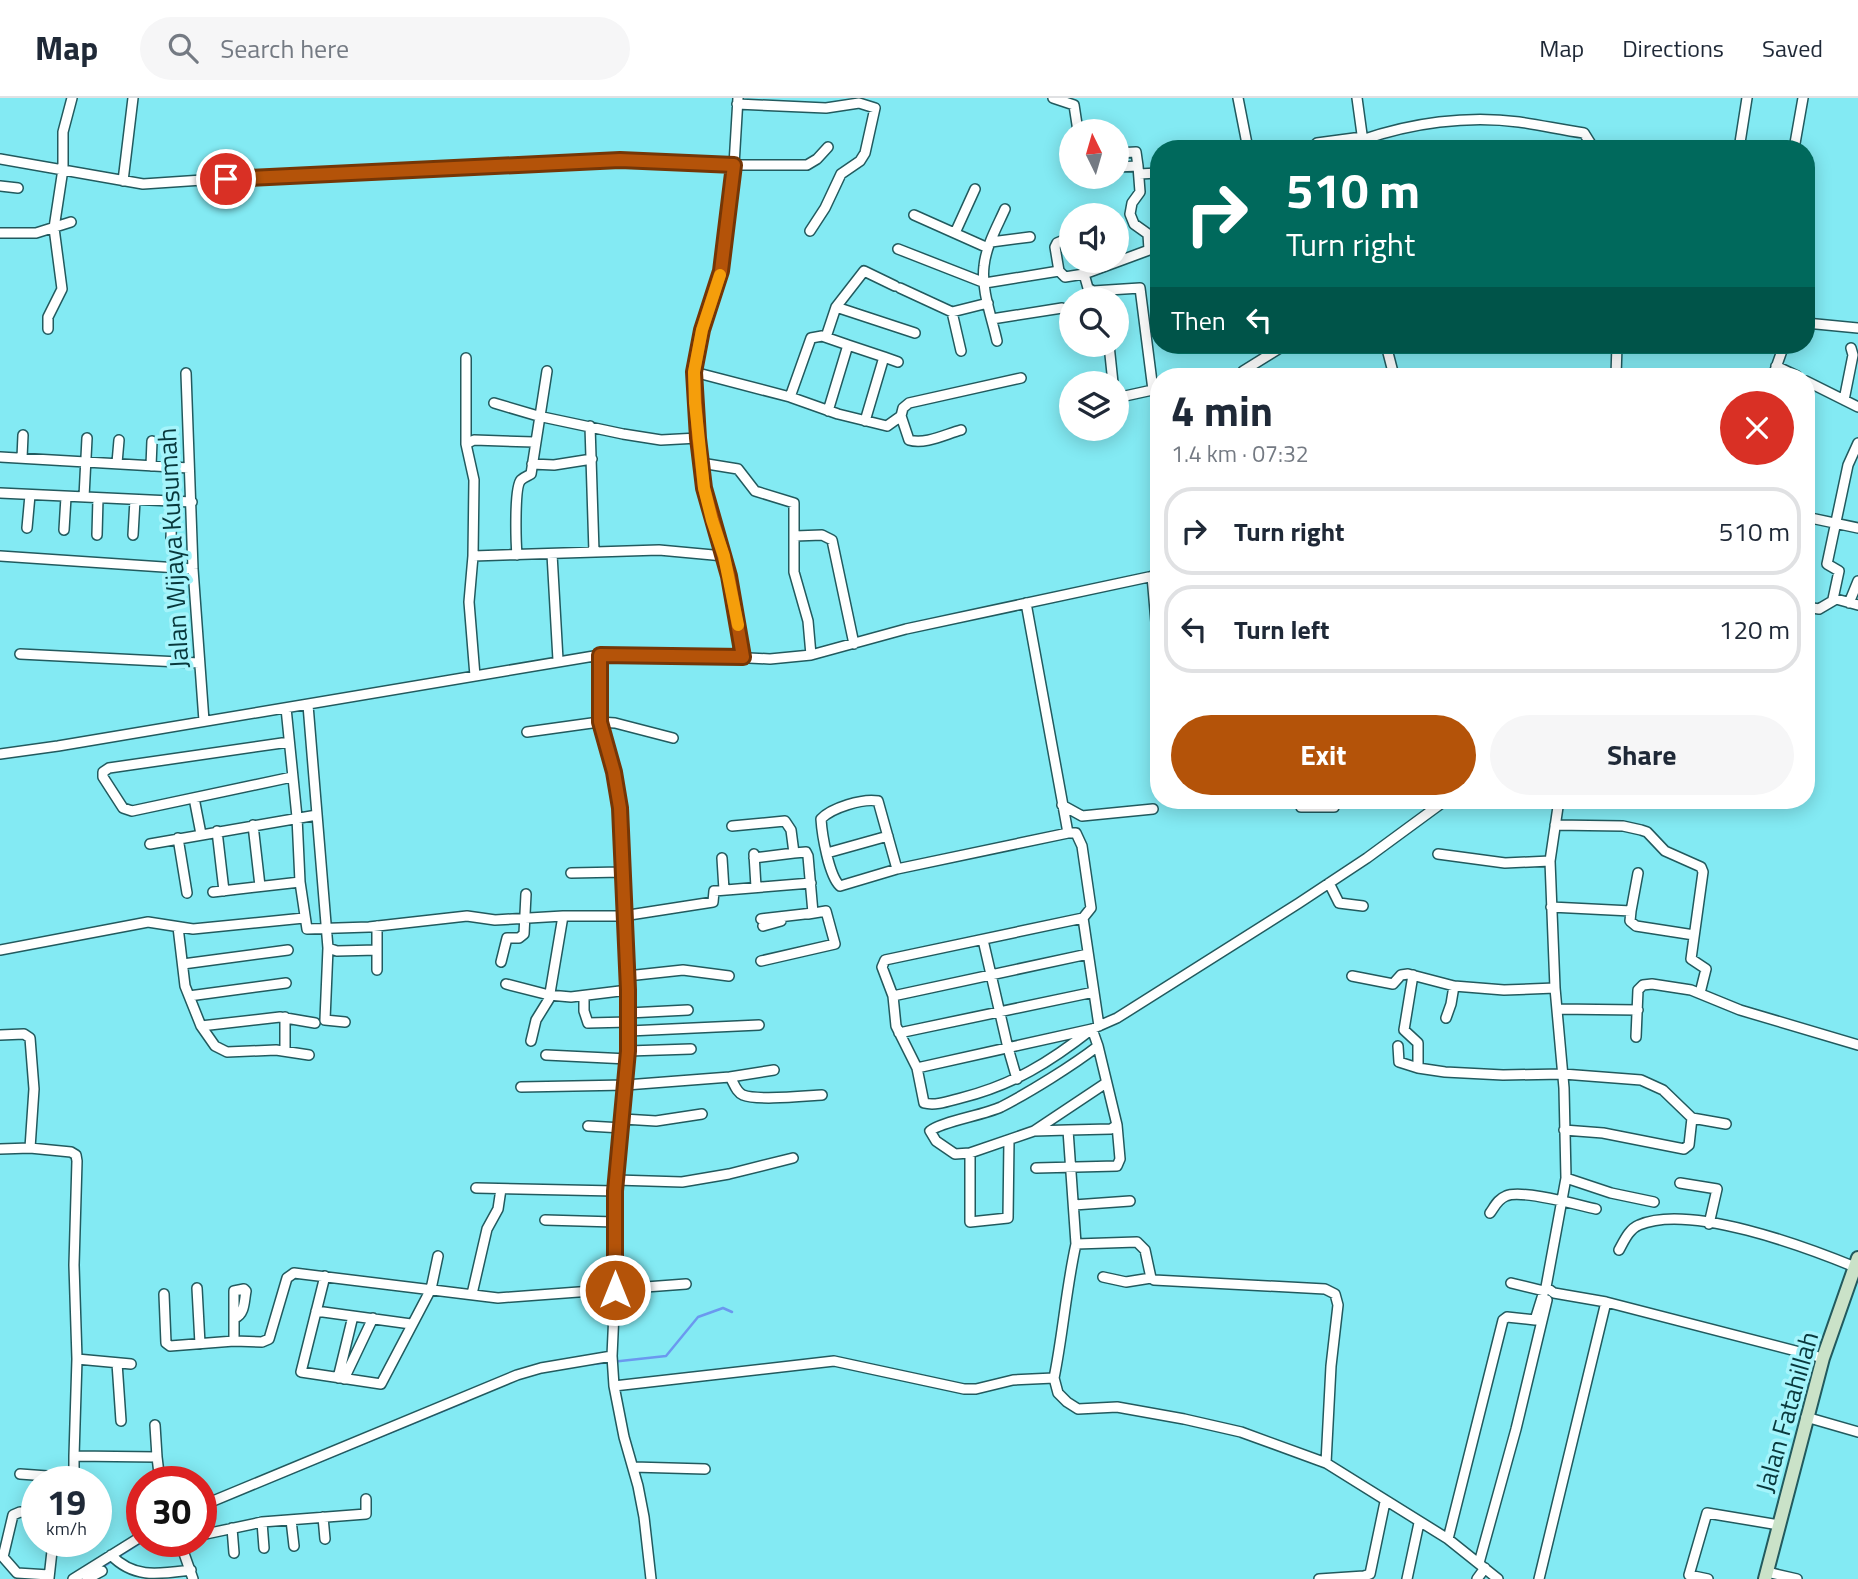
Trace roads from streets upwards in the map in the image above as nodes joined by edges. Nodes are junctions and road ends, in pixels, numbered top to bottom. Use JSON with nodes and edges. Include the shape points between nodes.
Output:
{"nodes":[{"id":1,"x":72,"y":98,"type":"edge"},
{"id":2,"x":133,"y":98,"type":"edge"},
{"id":3,"x":1054,"y":98,"type":"edge"},
{"id":4,"x":1238,"y":98,"type":"edge"},
{"id":5,"x":1357,"y":98,"type":"edge"},
{"id":6,"x":1748,"y":98,"type":"edge"},
{"id":7,"x":1803,"y":98,"type":"edge"},
{"id":8,"x":738,"y":101,"type":"edge"},
{"id":9,"x":835,"y":102,"type":"edge"},
{"id":10,"x":1076,"y":119,"type":"edge"},
{"id":11,"x":1246,"y":140,"type":"edge"},
{"id":12,"x":1363,"y":140,"type":"edge"},
{"id":13,"x":1368,"y":140,"type":"edge"},
{"id":14,"x":1588,"y":140,"type":"edge"},
{"id":15,"x":1741,"y":140,"type":"edge"},
{"id":16,"x":1796,"y":140,"type":"edge"},
{"id":17,"x":828,"y":147,"type":"dead end"},
{"id":18,"x":1129,"y":152,"type":"edge"},
{"id":19,"x":0,"y":159,"type":"edge"},
{"id":20,"x":734,"y":165,"type":"junction"},
{"id":21,"x":63,"y":169,"type":"junction"},
{"id":22,"x":1129,"y":169,"type":"edge"},
{"id":23,"x":1139,"y":170,"type":"junction"},
{"id":24,"x":1150,"y":172,"type":"edge"},
{"id":25,"x":123,"y":181,"type":"junction"},
{"id":26,"x":0,"y":186,"type":"edge"},
{"id":27,"x":18,"y":188,"type":"dead end"},
{"id":28,"x":975,"y":190,"type":"dead end"},
{"id":29,"x":1005,"y":209,"type":"dead end"},
{"id":30,"x":914,"y":215,"type":"dead end"},
{"id":31,"x":71,"y":222,"type":"dead end"},
{"id":32,"x":54,"y":228,"type":"junction"},
{"id":33,"x":810,"y":231,"type":"dead end"},
{"id":34,"x":0,"y":233,"type":"edge"},
{"id":35,"x":955,"y":233,"type":"junction"},
{"id":36,"x":1030,"y":237,"type":"dead end"},
{"id":37,"x":1150,"y":237,"type":"edge"},
{"id":38,"x":1059,"y":242,"type":"edge"},
{"id":39,"x":990,"y":245,"type":"junction"},
{"id":40,"x":1150,"y":248,"type":"edge"},
{"id":41,"x":898,"y":249,"type":"dead end"},
{"id":42,"x":1059,"y":271,"type":"joint"},
{"id":43,"x":1061,"y":273,"type":"edge"},
{"id":44,"x":1084,"y":274,"type":"junction"},
{"id":45,"x":985,"y":283,"type":"junction"},
{"id":46,"x":1088,"y":287,"type":"edge"},
{"id":47,"x":1129,"y":290,"type":"edge"},
{"id":48,"x":988,"y":303,"type":"junction"},
{"id":49,"x":836,"y":307,"type":"junction"},
{"id":50,"x":1059,"y":308,"type":"edge"},
{"id":51,"x":953,"y":312,"type":"junction"},
{"id":52,"x":992,"y":319,"type":"junction"},
{"id":53,"x":1815,"y":324,"type":"edge"},
{"id":54,"x":48,"y":328,"type":"dead end"},
{"id":55,"x":1858,"y":328,"type":"edge"},
{"id":56,"x":915,"y":333,"type":"dead end"},
{"id":57,"x":827,"y":337,"type":"junction"},
{"id":58,"x":997,"y":341,"type":"dead end"},
{"id":59,"x":848,"y":345,"type":"junction"},
{"id":60,"x":1851,"y":348,"type":"dead end"},
{"id":61,"x":961,"y":351,"type":"dead end"},
{"id":62,"x":1150,"y":351,"type":"edge"},
{"id":63,"x":1270,"y":354,"type":"edge"},
{"id":64,"x":1781,"y":354,"type":"edge"},
{"id":65,"x":884,"y":357,"type":"junction"},
{"id":66,"x":466,"y":358,"type":"dead end"},
{"id":67,"x":898,"y":362,"type":"dead end"},
{"id":68,"x":1776,"y":366,"type":"joint"},
{"id":69,"x":1248,"y":368,"type":"edge"},
{"id":70,"x":1780,"y":368,"type":"edge"},
{"id":71,"x":547,"y":371,"type":"dead end"},
{"id":72,"x":694,"y":372,"type":"junction"},
{"id":73,"x":186,"y":373,"type":"dead end"},
{"id":74,"x":1021,"y":378,"type":"dead end"},
{"id":75,"x":1815,"y":386,"type":"edge"},
{"id":76,"x":1150,"y":390,"type":"edge"},
{"id":77,"x":1129,"y":395,"type":"edge"},
{"id":78,"x":790,"y":397,"type":"junction"},
{"id":79,"x":1844,"y":400,"type":"junction"},
{"id":80,"x":494,"y":403,"type":"dead end"},
{"id":81,"x":1858,"y":407,"type":"edge"},
{"id":82,"x":828,"y":411,"type":"junction"},
{"id":83,"x":538,"y":416,"type":"junction"},
{"id":84,"x":901,"y":416,"type":"junction"},
{"id":85,"x":866,"y":421,"type":"junction"},
{"id":86,"x":590,"y":425,"type":"junction"},
{"id":87,"x":961,"y":430,"type":"dead end"},
{"id":88,"x":23,"y":435,"type":"dead end"},
{"id":89,"x":87,"y":438,"type":"dead end"},
{"id":90,"x":698,"y":438,"type":"junction"},
{"id":91,"x":118,"y":440,"type":"dead end"},
{"id":92,"x":152,"y":441,"type":"dead end"},
{"id":93,"x":534,"y":442,"type":"junction"},
{"id":94,"x":1858,"y":443,"type":"edge"},
{"id":95,"x":466,"y":444,"type":"junction"},
{"id":96,"x":0,"y":457,"type":"edge"},
{"id":97,"x":22,"y":458,"type":"junction"},
{"id":98,"x":592,"y":459,"type":"junction"},
{"id":99,"x":86,"y":462,"type":"junction"},
{"id":100,"x":117,"y":463,"type":"junction"},
{"id":101,"x":701,"y":463,"type":"junction"},
{"id":102,"x":532,"y":464,"type":"junction"},
{"id":103,"x":151,"y":466,"type":"junction"},
{"id":104,"x":189,"y":468,"type":"junction"},
{"id":105,"x":0,"y":493,"type":"edge"},
{"id":106,"x":30,"y":495,"type":"junction"},
{"id":107,"x":66,"y":497,"type":"junction"},
{"id":108,"x":84,"y":498,"type":"junction"},
{"id":109,"x":98,"y":498,"type":"junction"},
{"id":110,"x":135,"y":500,"type":"junction"},
{"id":111,"x":172,"y":502,"type":"junction"},
{"id":112,"x":191,"y":502,"type":"junction"},
{"id":113,"x":1815,"y":519,"type":"edge"},
{"id":114,"x":1836,"y":523,"type":"junction"},
{"id":115,"x":27,"y":528,"type":"dead end"},
{"id":116,"x":1858,"y":528,"type":"edge"},
{"id":117,"x":64,"y":530,"type":"dead end"},
{"id":118,"x":97,"y":535,"type":"dead end"},
{"id":119,"x":133,"y":535,"type":"dead end"},
{"id":120,"x":795,"y":536,"type":"junction"},
{"id":121,"x":171,"y":538,"type":"dead end"},
{"id":122,"x":594,"y":552,"type":"junction"},
{"id":123,"x":552,"y":554,"type":"junction"},
{"id":124,"x":517,"y":555,"type":"junction"},
{"id":125,"x":0,"y":556,"type":"edge"},
{"id":126,"x":473,"y":556,"type":"junction"},
{"id":127,"x":724,"y":556,"type":"junction"},
{"id":128,"x":193,"y":569,"type":"junction"},
{"id":129,"x":1150,"y":577,"type":"edge"},
{"id":130,"x":1858,"y":582,"type":"edge"},
{"id":131,"x":1833,"y":599,"type":"junction"},
{"id":132,"x":1026,"y":603,"type":"junction"},
{"id":133,"x":1853,"y":604,"type":"edge"},
{"id":134,"x":1815,"y":608,"type":"edge"},
{"id":135,"x":854,"y":644,"type":"junction"},
{"id":136,"x":20,"y":654,"type":"dead end"},
{"id":137,"x":600,"y":655,"type":"junction"},
{"id":138,"x":811,"y":655,"type":"junction"},
{"id":139,"x":743,"y":657,"type":"junction"},
{"id":140,"x":558,"y":660,"type":"junction"},
{"id":141,"x":199,"y":663,"type":"junction"},
{"id":142,"x":475,"y":676,"type":"junction"},
{"id":143,"x":308,"y":705,"type":"junction"},
{"id":144,"x":286,"y":708,"type":"junction"},
{"id":145,"x":204,"y":721,"type":"junction"},
{"id":146,"x":600,"y":722,"type":"junction"},
{"id":147,"x":527,"y":732,"type":"dead end"},
{"id":148,"x":673,"y":738,"type":"dead end"},
{"id":149,"x":289,"y":742,"type":"junction"},
{"id":150,"x":0,"y":754,"type":"edge"},
{"id":151,"x":292,"y":778,"type":"junction"},
{"id":152,"x":194,"y":797,"type":"junction"},
{"id":153,"x":1062,"y":805,"type":"junction"},
{"id":154,"x":1153,"y":809,"type":"dead end"},
{"id":155,"x":1434,"y":809,"type":"edge"},
{"id":156,"x":1558,"y":809,"type":"edge"},
{"id":157,"x":317,"y":815,"type":"junction"},
{"id":158,"x":297,"y":817,"type":"junction"},
{"id":159,"x":253,"y":824,"type":"junction"},
{"id":160,"x":1555,"y":825,"type":"junction"},
{"id":161,"x":732,"y":826,"type":"dead end"},
{"id":162,"x":217,"y":831,"type":"junction"},
{"id":163,"x":1068,"y":833,"type":"junction"},
{"id":164,"x":201,"y":834,"type":"junction"},
{"id":165,"x":888,"y":836,"type":"junction"},
{"id":166,"x":178,"y":838,"type":"junction"},
{"id":167,"x":150,"y":844,"type":"dead end"},
{"id":168,"x":794,"y":853,"type":"junction"},
{"id":169,"x":827,"y":853,"type":"junction"},
{"id":170,"x":1438,"y":854,"type":"dead end"},
{"id":171,"x":722,"y":858,"type":"dead end"},
{"id":172,"x":1550,"y":861,"type":"junction"},
{"id":173,"x":897,"y":869,"type":"junction"},
{"id":174,"x":622,"y":872,"type":"junction"},
{"id":175,"x":571,"y":873,"type":"dead end"},
{"id":176,"x":1638,"y":873,"type":"dead end"},
{"id":177,"x":300,"y":882,"type":"junction"},
{"id":178,"x":811,"y":883,"type":"junction"},
{"id":179,"x":260,"y":886,"type":"junction"},
{"id":180,"x":1331,"y":886,"type":"junction"},
{"id":181,"x":756,"y":887,"type":"junction"},
{"id":182,"x":724,"y":890,"type":"junction"},
{"id":183,"x":224,"y":891,"type":"junction"},
{"id":184,"x":213,"y":892,"type":"dead end"},
{"id":185,"x":187,"y":893,"type":"dead end"},
{"id":186,"x":526,"y":894,"type":"dead end"},
{"id":187,"x":1363,"y":906,"type":"dead end"},
{"id":188,"x":1551,"y":907,"type":"junction"},
{"id":189,"x":1631,"y":911,"type":"junction"},
{"id":190,"x":813,"y":913,"type":"junction"},
{"id":191,"x":563,"y":916,"type":"junction"},
{"id":192,"x":623,"y":916,"type":"junction"},
{"id":193,"x":525,"y":917,"type":"junction"},
{"id":194,"x":304,"y":918,"type":"junction"},
{"id":195,"x":1083,"y":918,"type":"junction"},
{"id":196,"x":762,"y":923,"type":"dead end"},
{"id":197,"x":377,"y":926,"type":"junction"},
{"id":198,"x":178,"y":927,"type":"junction"},
{"id":199,"x":325,"y":929,"type":"junction"},
{"id":200,"x":1694,"y":935,"type":"junction"},
{"id":201,"x":983,"y":940,"type":"junction"},
{"id":202,"x":329,"y":949,"type":"junction"},
{"id":203,"x":0,"y":950,"type":"edge"},
{"id":204,"x":288,"y":950,"type":"dead end"},
{"id":205,"x":377,"y":950,"type":"junction"},
{"id":206,"x":1088,"y":954,"type":"junction"},
{"id":207,"x":501,"y":961,"type":"dead end"},
{"id":208,"x":761,"y":961,"type":"dead end"},
{"id":209,"x":183,"y":964,"type":"junction"},
{"id":210,"x":377,"y":970,"type":"dead end"},
{"id":211,"x":992,"y":975,"type":"junction"},
{"id":212,"x":1413,"y":975,"type":"junction"},
{"id":213,"x":627,"y":976,"type":"junction"},
{"id":214,"x":729,"y":976,"type":"dead end"},
{"id":215,"x":1352,"y":976,"type":"dead end"},
{"id":216,"x":286,"y":983,"type":"dead end"},
{"id":217,"x":506,"y":984,"type":"dead end"},
{"id":218,"x":1454,"y":986,"type":"junction"},
{"id":219,"x":1555,"y":988,"type":"junction"},
{"id":220,"x":628,"y":990,"type":"junction"},
{"id":221,"x":1094,"y":992,"type":"junction"},
{"id":222,"x":1700,"y":993,"type":"junction"},
{"id":223,"x":549,"y":995,"type":"junction"},
{"id":224,"x":189,"y":996,"type":"junction"},
{"id":225,"x":584,"y":996,"type":"junction"},
{"id":226,"x":893,"y":996,"type":"junction"},
{"id":227,"x":1557,"y":1009,"type":"junction"},
{"id":228,"x":688,"y":1010,"type":"dead end"},
{"id":229,"x":1638,"y":1010,"type":"junction"},
{"id":230,"x":1000,"y":1011,"type":"junction"},
{"id":231,"x":285,"y":1017,"type":"junction"},
{"id":232,"x":1446,"y":1018,"type":"dead end"},
{"id":233,"x":345,"y":1022,"type":"dead end"},
{"id":234,"x":629,"y":1022,"type":"junction"},
{"id":235,"x":315,"y":1023,"type":"dead end"},
{"id":236,"x":759,"y":1025,"type":"dead end"},
{"id":237,"x":201,"y":1026,"type":"junction"},
{"id":238,"x":899,"y":1033,"type":"junction"},
{"id":239,"x":1095,"y":1034,"type":"junction"},
{"id":240,"x":0,"y":1035,"type":"edge"},
{"id":241,"x":1636,"y":1037,"type":"dead end"},
{"id":242,"x":531,"y":1041,"type":"dead end"},
{"id":243,"x":1858,"y":1045,"type":"edge"},
{"id":244,"x":1398,"y":1046,"type":"dead end"},
{"id":245,"x":1008,"y":1048,"type":"junction"},
{"id":246,"x":691,"y":1049,"type":"dead end"},
{"id":247,"x":285,"y":1051,"type":"junction"},
{"id":248,"x":309,"y":1055,"type":"dead end"},
{"id":249,"x":545,"y":1055,"type":"dead end"},
{"id":250,"x":628,"y":1055,"type":"junction"},
{"id":251,"x":917,"y":1068,"type":"junction"},
{"id":252,"x":1418,"y":1068,"type":"junction"},
{"id":253,"x":774,"y":1070,"type":"dead end"},
{"id":254,"x":1563,"y":1074,"type":"junction"},
{"id":255,"x":730,"y":1077,"type":"junction"},
{"id":256,"x":1017,"y":1079,"type":"junction"},
{"id":257,"x":1106,"y":1083,"type":"junction"},
{"id":258,"x":626,"y":1084,"type":"junction"},
{"id":259,"x":521,"y":1087,"type":"dead end"},
{"id":260,"x":822,"y":1095,"type":"dead end"},
{"id":261,"x":702,"y":1115,"type":"dead end"},
{"id":262,"x":1692,"y":1118,"type":"junction"},
{"id":263,"x":623,"y":1124,"type":"junction"},
{"id":264,"x":1726,"y":1124,"type":"dead end"},
{"id":265,"x":1117,"y":1125,"type":"junction"},
{"id":266,"x":588,"y":1126,"type":"dead end"},
{"id":267,"x":1068,"y":1130,"type":"junction"},
{"id":268,"x":1564,"y":1130,"type":"junction"},
{"id":269,"x":1034,"y":1131,"type":"junction"},
{"id":270,"x":1009,"y":1140,"type":"junction"},
{"id":271,"x":30,"y":1148,"type":"junction"},
{"id":272,"x":0,"y":1149,"type":"edge"},
{"id":273,"x":971,"y":1153,"type":"junction"},
{"id":274,"x":793,"y":1158,"type":"dead end"},
{"id":275,"x":1037,"y":1168,"type":"dead end"},
{"id":276,"x":1071,"y":1168,"type":"junction"},
{"id":277,"x":1566,"y":1178,"type":"junction"},
{"id":278,"x":1680,"y":1183,"type":"dead end"},
{"id":279,"x":615,"y":1185,"type":"junction"},
{"id":280,"x":476,"y":1188,"type":"dead end"},
{"id":281,"x":501,"y":1189,"type":"junction"},
{"id":282,"x":1130,"y":1201,"type":"dead end"},
{"id":283,"x":1562,"y":1201,"type":"junction"},
{"id":284,"x":1654,"y":1202,"type":"dead end"},
{"id":285,"x":1074,"y":1205,"type":"junction"},
{"id":286,"x":1596,"y":1209,"type":"dead end"},
{"id":287,"x":1490,"y":1213,"type":"dead end"},
{"id":288,"x":545,"y":1220,"type":"dead end"},
{"id":289,"x":615,"y":1222,"type":"junction"},
{"id":290,"x":1709,"y":1224,"type":"junction"},
{"id":291,"x":1076,"y":1244,"type":"junction"},
{"id":292,"x":1619,"y":1250,"type":"dead end"},
{"id":293,"x":438,"y":1256,"type":"dead end"},
{"id":294,"x":1856,"y":1262,"type":"edge"},
{"id":295,"x":325,"y":1276,"type":"junction"},
{"id":296,"x":1103,"y":1277,"type":"dead end"},
{"id":297,"x":1151,"y":1278,"type":"junction"},
{"id":298,"x":1511,"y":1283,"type":"dead end"},
{"id":299,"x":686,"y":1284,"type":"dead end"},
{"id":300,"x":197,"y":1288,"type":"dead end"},
{"id":301,"x":431,"y":1289,"type":"junction"},
{"id":302,"x":615,"y":1290,"type":"junction"},
{"id":303,"x":1546,"y":1290,"type":"junction"},
{"id":304,"x":164,"y":1294,"type":"dead end"},
{"id":305,"x":472,"y":1294,"type":"junction"},
{"id":306,"x":1606,"y":1302,"type":"junction"},
{"id":307,"x":316,"y":1311,"type":"junction"},
{"id":308,"x":353,"y":1316,"type":"junction"},
{"id":309,"x":235,"y":1318,"type":"dead end"},
{"id":310,"x":373,"y":1318,"type":"junction"},
{"id":311,"x":411,"y":1324,"type":"junction"},
{"id":312,"x":234,"y":1341,"type":"junction"},
{"id":313,"x":200,"y":1343,"type":"junction"},
{"id":314,"x":1823,"y":1358,"type":"junction"},
{"id":315,"x":77,"y":1359,"type":"junction"},
{"id":316,"x":612,"y":1361,"type":"junction"},
{"id":317,"x":117,"y":1363,"type":"junction"},
{"id":318,"x":131,"y":1364,"type":"dead end"},
{"id":319,"x":341,"y":1376,"type":"junction"},
{"id":320,"x":1054,"y":1378,"type":"junction"},
{"id":321,"x":614,"y":1386,"type":"junction"},
{"id":322,"x":1806,"y":1417,"type":"junction"},
{"id":323,"x":121,"y":1421,"type":"dead end"},
{"id":324,"x":155,"y":1425,"type":"dead end"},
{"id":325,"x":1858,"y":1432,"type":"edge"},
{"id":326,"x":74,"y":1456,"type":"junction"},
{"id":327,"x":158,"y":1457,"type":"junction"},
{"id":328,"x":1326,"y":1463,"type":"junction"},
{"id":329,"x":74,"y":1466,"type":"edge"},
{"id":330,"x":159,"y":1466,"type":"edge"},
{"id":331,"x":633,"y":1467,"type":"junction"},
{"id":332,"x":705,"y":1469,"type":"dead end"},
{"id":333,"x":217,"y":1499,"type":"edge"},
{"id":334,"x":366,"y":1499,"type":"dead end"},
{"id":335,"x":1385,"y":1502,"type":"junction"},
{"id":336,"x":21,"y":1512,"type":"edge"},
{"id":337,"x":323,"y":1517,"type":"junction"},
{"id":338,"x":291,"y":1520,"type":"junction"},
{"id":339,"x":262,"y":1522,"type":"junction"},
{"id":340,"x":1419,"y":1523,"type":"junction"},
{"id":341,"x":1779,"y":1525,"type":"junction"},
{"id":342,"x":232,"y":1528,"type":"junction"},
{"id":343,"x":217,"y":1531,"type":"edge"},
{"id":344,"x":325,"y":1539,"type":"dead end"},
{"id":345,"x":1448,"y":1539,"type":"junction"},
{"id":346,"x":294,"y":1546,"type":"dead end"},
{"id":347,"x":264,"y":1548,"type":"dead end"},
{"id":348,"x":126,"y":1549,"type":"edge"},
{"id":349,"x":234,"y":1553,"type":"dead end"},
{"id":350,"x":51,"y":1557,"type":"edge"},
{"id":351,"x":186,"y":1557,"type":"edge"},
{"id":352,"x":114,"y":1558,"type":"junction"},
{"id":353,"x":1482,"y":1565,"type":"junction"},
{"id":354,"x":102,"y":1571,"type":"dead end"},
{"id":355,"x":192,"y":1574,"type":"edge"},
{"id":356,"x":86,"y":1576,"type":"edge"},
{"id":357,"x":1766,"y":1576,"type":"edge"},
{"id":358,"x":49,"y":1577,"type":"edge"},
{"id":359,"x":1688,"y":1577,"type":"edge"},
{"id":360,"x":73,"y":1579,"type":"edge"},
{"id":361,"x":651,"y":1579,"type":"edge"},
{"id":362,"x":1319,"y":1579,"type":"edge"},
{"id":363,"x":1407,"y":1579,"type":"edge"},
{"id":364,"x":1477,"y":1579,"type":"edge"},
{"id":365,"x":1498,"y":1579,"type":"edge"},
{"id":366,"x":1539,"y":1579,"type":"edge"},
{"id":367,"x":1708,"y":1579,"type":"edge"},
{"id":368,"x":1797,"y":1579,"type":"edge"}],
"edges":[{"from":1,"to":21,"type":"street","via":[[63,132]]},
{"from":2,"to":25,"type":"street"},
{"from":3,"to":10,"type":"street","via":[[1074,105]]},
{"from":4,"to":11,"type":"street"},
{"from":5,"to":12,"type":"street"},
{"from":6,"to":15,"type":"street"},
{"from":7,"to":16,"type":"street"},
{"from":8,"to":9,"type":"street"},
{"from":8,"to":20,"type":"street"},
{"from":9,"to":33,"type":"street","via":[[876,109],[864,153],[841,174]]},
{"from":13,"to":14,"type":"street","via":[[1390,131],[1480,119],[1584,134]]},
{"from":17,"to":20,"type":"street","via":[[810,165]]},
{"from":18,"to":23,"type":"street","via":[[1136,152]]},
{"from":19,"to":21,"type":"street"},
{"from":20,"to":25,"type":"street","via":[[641,160],[162,184]]},
{"from":20,"to":72,"type":"street","via":[[721,271]]},
{"from":21,"to":25,"type":"street"},
{"from":21,"to":32,"type":"street"},
{"from":22,"to":23,"type":"street"},
{"from":23,"to":24,"type":"street"},
{"from":23,"to":37,"type":"street","via":[[1140,192],[1130,214],[1134,224]]},
{"from":26,"to":27,"type":"street"},
{"from":28,"to":35,"type":"street"},
{"from":29,"to":39,"type":"street"},
{"from":30,"to":35,"type":"street"},
{"from":31,"to":32,"type":"street"},
{"from":32,"to":34,"type":"street"},
{"from":32,"to":54,"type":"street","via":[[62,289],[48,317]]},
{"from":35,"to":39,"type":"street"},
{"from":36,"to":39,"type":"street"},
{"from":38,"to":42,"type":"street","via":[[1055,247]]},
{"from":39,"to":45,"type":"street"},
{"from":40,"to":44,"type":"street"},
{"from":41,"to":45,"type":"street"},
{"from":42,"to":45,"type":"street"},
{"from":43,"to":44,"type":"street","via":[[1065,278]]},
{"from":44,"to":46,"type":"street"},
{"from":45,"to":48,"type":"street"},
{"from":47,"to":62,"type":"street","via":[[1140,288]]},
{"from":48,"to":51,"type":"street"},
{"from":48,"to":52,"type":"street"},
{"from":49,"to":51,"type":"street","via":[[864,271]]},
{"from":49,"to":56,"type":"street"},
{"from":49,"to":57,"type":"street"},
{"from":50,"to":52,"type":"street"},
{"from":51,"to":61,"type":"street"},
{"from":52,"to":58,"type":"street"},
{"from":53,"to":55,"type":"street"},
{"from":57,"to":59,"type":"street"},
{"from":57,"to":78,"type":"street","via":[[814,336],[808,341]]},
{"from":59,"to":65,"type":"street"},
{"from":59,"to":82,"type":"street"},
{"from":60,"to":79,"type":"street"},
{"from":63,"to":69,"type":"street"},
{"from":64,"to":68,"type":"street"},
{"from":65,"to":67,"type":"street"},
{"from":65,"to":85,"type":"street"},
{"from":66,"to":95,"type":"street"},
{"from":68,"to":70,"type":"street"},
{"from":71,"to":83,"type":"street"},
{"from":72,"to":78,"type":"street"},
{"from":72,"to":90,"type":"street"},
{"from":73,"to":104,"type":"street","name":"Jalan Wijaya Kusumah"},
{"from":74,"to":84,"type":"street","via":[[909,403]]},
{"from":75,"to":79,"type":"street"},
{"from":76,"to":77,"type":"street"},
{"from":78,"to":82,"type":"street"},
{"from":79,"to":81,"type":"street"},
{"from":80,"to":83,"type":"street"},
{"from":82,"to":85,"type":"street"},
{"from":83,"to":86,"type":"street"},
{"from":83,"to":93,"type":"street"},
{"from":84,"to":85,"type":"street","via":[[887,426]]},
{"from":84,"to":87,"type":"street","via":[[912,441]]},
{"from":86,"to":90,"type":"street","via":[[661,440]]},
{"from":86,"to":98,"type":"street"},
{"from":88,"to":97,"type":"street"},
{"from":89,"to":99,"type":"street"},
{"from":90,"to":101,"type":"street"},
{"from":91,"to":100,"type":"street"},
{"from":92,"to":103,"type":"street"},
{"from":93,"to":95,"type":"street","via":[[474,440]]},
{"from":93,"to":102,"type":"street"},
{"from":94,"to":114,"type":"street","via":[[1848,465]]},
{"from":95,"to":126,"type":"street","via":[[474,480]]},
{"from":96,"to":97,"type":"street"},
{"from":97,"to":99,"type":"street"},
{"from":98,"to":102,"type":"street","via":[[554,466]]},
{"from":98,"to":122,"type":"street"},
{"from":99,"to":100,"type":"street"},
{"from":99,"to":108,"type":"street"},
{"from":100,"to":103,"type":"street"},
{"from":101,"to":120,"type":"street","via":[[738,469],[755,491],[793,502]]},
{"from":101,"to":127,"type":"street","via":[[707,503]]},
{"from":102,"to":124,"type":"street","via":[[530,476],[519,484]]},
{"from":103,"to":104,"type":"street"},
{"from":104,"to":112,"type":"street","name":"Jalan Wijaya Kusumah"},
{"from":105,"to":106,"type":"street"},
{"from":106,"to":107,"type":"street"},
{"from":106,"to":115,"type":"street"},
{"from":107,"to":108,"type":"street"},
{"from":107,"to":117,"type":"street"},
{"from":108,"to":109,"type":"street"},
{"from":109,"to":110,"type":"street"},
{"from":109,"to":118,"type":"street"},
{"from":110,"to":111,"type":"street"},
{"from":110,"to":119,"type":"street"},
{"from":111,"to":112,"type":"street"},
{"from":111,"to":121,"type":"street"},
{"from":112,"to":128,"type":"street","name":"Jalan Wijaya Kusumah"},
{"from":113,"to":114,"type":"street"},
{"from":114,"to":116,"type":"street"},
{"from":114,"to":131,"type":"street","via":[[1827,564],[1839,571]]},
{"from":120,"to":135,"type":"street","via":[[822,535],[832,540]]},
{"from":120,"to":138,"type":"street","via":[[794,572]]},
{"from":122,"to":123,"type":"street"},
{"from":122,"to":127,"type":"street","via":[[659,550]]},
{"from":123,"to":124,"type":"street"},
{"from":123,"to":140,"type":"street"},
{"from":124,"to":126,"type":"street"},
{"from":125,"to":128,"type":"street"},
{"from":126,"to":142,"type":"street","via":[[469,602]]},
{"from":127,"to":139,"type":"street"},
{"from":128,"to":141,"type":"street","name":"Jalan Wijaya Kusumah"},
{"from":129,"to":132,"type":"street"},
{"from":130,"to":133,"type":"street"},
{"from":131,"to":133,"type":"street"},
{"from":131,"to":134,"type":"street"},
{"from":132,"to":135,"type":"street"},
{"from":132,"to":153,"type":"street"},
{"from":135,"to":138,"type":"street"},
{"from":136,"to":141,"type":"street"},
{"from":137,"to":139,"type":"street"},
{"from":137,"to":140,"type":"street"},
{"from":137,"to":146,"type":"street"},
{"from":138,"to":139,"type":"street"},
{"from":140,"to":142,"type":"street"},
{"from":141,"to":145,"type":"street","name":"Jalan Wijaya Kusumah"},
{"from":142,"to":143,"type":"street"},
{"from":143,"to":144,"type":"street"},
{"from":143,"to":157,"type":"street"},
{"from":144,"to":145,"type":"street"},
{"from":144,"to":149,"type":"street"},
{"from":145,"to":150,"type":"street"},
{"from":146,"to":147,"type":"street"},
{"from":146,"to":148,"type":"street"},
{"from":146,"to":174,"type":"street","via":[[620,808]]},
{"from":149,"to":151,"type":"street"},
{"from":149,"to":152,"type":"street","via":[[103,772],[127,811]]},
{"from":151,"to":152,"type":"street"},
{"from":151,"to":158,"type":"street"},
{"from":152,"to":164,"type":"street"},
{"from":153,"to":154,"type":"street","via":[[1082,816]]},
{"from":153,"to":163,"type":"street"},
{"from":155,"to":180,"type":"street"},
{"from":156,"to":160,"type":"street"},
{"from":157,"to":158,"type":"street"},
{"from":157,"to":199,"type":"street"},
{"from":158,"to":159,"type":"street"},
{"from":158,"to":177,"type":"street"},
{"from":159,"to":162,"type":"street"},
{"from":159,"to":179,"type":"street"},
{"from":160,"to":172,"type":"street"},
{"from":160,"to":200,"type":"street","via":[[1641,830],[1665,851],[1699,865],[1703,872]]},
{"from":161,"to":168,"type":"street","via":[[785,821]]},
{"from":162,"to":164,"type":"street"},
{"from":162,"to":183,"type":"street"},
{"from":163,"to":173,"type":"street"},
{"from":163,"to":195,"type":"street","via":[[1076,833],[1082,846],[1091,908]]},
{"from":164,"to":166,"type":"street"},
{"from":165,"to":169,"type":"street"},
{"from":165,"to":169,"type":"street","via":[[878,801],[868,800],[828,812],[821,819]]},
{"from":165,"to":173,"type":"street"},
{"from":166,"to":167,"type":"street"},
{"from":166,"to":185,"type":"street"},
{"from":168,"to":178,"type":"street","via":[[806,852]]},
{"from":168,"to":181,"type":"street","via":[[754,856]]},
{"from":169,"to":173,"type":"street","via":[[840,886]]},
{"from":170,"to":172,"type":"street","via":[[1498,862]]},
{"from":171,"to":182,"type":"street"},
{"from":172,"to":188,"type":"street"},
{"from":174,"to":175,"type":"street"},
{"from":174,"to":192,"type":"street"},
{"from":176,"to":189,"type":"street"},
{"from":177,"to":179,"type":"street"},
{"from":177,"to":194,"type":"street"},
{"from":178,"to":181,"type":"street"},
{"from":178,"to":190,"type":"street"},
{"from":179,"to":183,"type":"street"},
{"from":180,"to":187,"type":"street","via":[[1341,904]]},
{"from":180,"to":239,"type":"street"},
{"from":181,"to":182,"type":"street"},
{"from":182,"to":192,"type":"street","via":[[714,891],[713,901],[696,906]]},
{"from":183,"to":184,"type":"street"},
{"from":186,"to":193,"type":"street"},
{"from":188,"to":189,"type":"street"},
{"from":188,"to":219,"type":"street"},
{"from":189,"to":200,"type":"street","via":[[1630,921],[1636,926]]},
{"from":190,"to":196,"type":"street"},
{"from":190,"to":208,"type":"street","via":[[826,911],[835,944]]},
{"from":191,"to":192,"type":"street"},
{"from":191,"to":193,"type":"street"},
{"from":191,"to":223,"type":"street"},
{"from":192,"to":213,"type":"street"},
{"from":193,"to":197,"type":"street","via":[[461,916]]},
{"from":193,"to":207,"type":"street","via":[[524,934],[507,938]]},
{"from":194,"to":198,"type":"street"},
{"from":194,"to":199,"type":"street","via":[[307,929]]},
{"from":195,"to":201,"type":"street"},
{"from":195,"to":206,"type":"street"},
{"from":197,"to":199,"type":"street"},
{"from":197,"to":205,"type":"street"},
{"from":198,"to":203,"type":"street","via":[[148,922]]},
{"from":198,"to":209,"type":"street"},
{"from":199,"to":202,"type":"street"},
{"from":200,"to":222,"type":"street","via":[[1691,960],[1706,971]]},
{"from":201,"to":211,"type":"street"},
{"from":201,"to":226,"type":"street","via":[[885,960],[881,967]]},
{"from":202,"to":205,"type":"street"},
{"from":202,"to":233,"type":"street","via":[[326,1020]]},
{"from":204,"to":209,"type":"street"},
{"from":205,"to":210,"type":"street"},
{"from":206,"to":211,"type":"street"},
{"from":206,"to":221,"type":"street"},
{"from":209,"to":224,"type":"street"},
{"from":211,"to":226,"type":"street"},
{"from":211,"to":230,"type":"street"},
{"from":212,"to":215,"type":"street","via":[[1401,975],[1393,984]]},
{"from":212,"to":218,"type":"street"},
{"from":212,"to":252,"type":"street","via":[[1404,1030],[1418,1043]]},
{"from":213,"to":214,"type":"street","via":[[683,970]]},
{"from":213,"to":220,"type":"street"},
{"from":216,"to":224,"type":"street"},
{"from":217,"to":223,"type":"street"},
{"from":218,"to":219,"type":"street"},
{"from":218,"to":232,"type":"street"},
{"from":219,"to":227,"type":"street"},
{"from":220,"to":225,"type":"street"},
{"from":220,"to":234,"type":"street"},
{"from":221,"to":230,"type":"street"},
{"from":221,"to":239,"type":"street"},
{"from":222,"to":229,"type":"street","via":[[1643,985],[1638,990]]},
{"from":222,"to":243,"type":"street","via":[[1740,1010]]},
{"from":223,"to":225,"type":"street"},
{"from":223,"to":242,"type":"street"},
{"from":224,"to":237,"type":"street"},
{"from":225,"to":234,"type":"street","via":[[588,1023]]},
{"from":226,"to":238,"type":"street"},
{"from":227,"to":229,"type":"street"},
{"from":227,"to":254,"type":"street"},
{"from":228,"to":234,"type":"street"},
{"from":229,"to":241,"type":"street"},
{"from":230,"to":238,"type":"street"},
{"from":230,"to":245,"type":"street"},
{"from":231,"to":235,"type":"street"},
{"from":231,"to":237,"type":"street"},
{"from":231,"to":247,"type":"street"},
{"from":234,"to":236,"type":"street"},
{"from":234,"to":250,"type":"street"},
{"from":237,"to":247,"type":"street","via":[[215,1046],[227,1052]]},
{"from":238,"to":251,"type":"street"},
{"from":239,"to":245,"type":"street"},
{"from":239,"to":256,"type":"street"},
{"from":239,"to":257,"type":"street"},
{"from":239,"to":273,"type":"street","via":[[1001,1107],[930,1131],[955,1154]]},
{"from":240,"to":271,"type":"street","via":[[30,1038],[34,1089]]},
{"from":244,"to":252,"type":"street","via":[[1399,1062]]},
{"from":245,"to":251,"type":"street"},
{"from":245,"to":256,"type":"street"},
{"from":246,"to":250,"type":"street"},
{"from":247,"to":248,"type":"street"},
{"from":249,"to":250,"type":"street"},
{"from":250,"to":258,"type":"street"},
{"from":251,"to":256,"type":"street","via":[[922,1100],[928,1104],[989,1091]]},
{"from":252,"to":254,"type":"street","via":[[1503,1076]]},
{"from":253,"to":255,"type":"street"},
{"from":254,"to":262,"type":"street","via":[[1649,1083]]},
{"from":254,"to":268,"type":"street"},
{"from":255,"to":258,"type":"street"},
{"from":255,"to":260,"type":"street","via":[[743,1095]]},
{"from":257,"to":265,"type":"street"},
{"from":257,"to":269,"type":"street"},
{"from":258,"to":259,"type":"street"},
{"from":258,"to":263,"type":"street"},
{"from":261,"to":263,"type":"street"},
{"from":262,"to":264,"type":"street"},
{"from":262,"to":268,"type":"street","via":[[1689,1145],[1684,1149]]},
{"from":263,"to":266,"type":"street"},
{"from":263,"to":279,"type":"street"},
{"from":265,"to":267,"type":"street"},
{"from":265,"to":276,"type":"street","via":[[1119,1164]]},
{"from":267,"to":269,"type":"street"},
{"from":267,"to":276,"type":"street"},
{"from":268,"to":277,"type":"street"},
{"from":269,"to":270,"type":"street"},
{"from":270,"to":273,"type":"street"},
{"from":270,"to":273,"type":"street","via":[[1008,1218],[970,1222]]},
{"from":271,"to":272,"type":"street"},
{"from":271,"to":315,"type":"street","via":[[76,1155]]},
{"from":274,"to":279,"type":"street","via":[[682,1182]]},
{"from":275,"to":276,"type":"street"},
{"from":276,"to":285,"type":"street"},
{"from":277,"to":283,"type":"street"},
{"from":277,"to":284,"type":"street"},
{"from":278,"to":290,"type":"street","via":[[1717,1189]]},
{"from":279,"to":281,"type":"street"},
{"from":279,"to":289,"type":"street"},
{"from":280,"to":281,"type":"street"},
{"from":281,"to":305,"type":"street","via":[[498,1209],[486,1229]]},
{"from":282,"to":285,"type":"street"},
{"from":283,"to":286,"type":"street"},
{"from":283,"to":287,"type":"street","via":[[1511,1194],[1498,1201]]},
{"from":283,"to":303,"type":"street"},
{"from":285,"to":291,"type":"street"},
{"from":288,"to":289,"type":"street"},
{"from":289,"to":302,"type":"street"},
{"from":290,"to":292,"type":"street","via":[[1676,1219],[1641,1224],[1631,1229]]},
{"from":290,"to":294,"type":"street","via":[[1752,1231]]},
{"from":291,"to":297,"type":"street","via":[[1136,1242],[1145,1250]]},
{"from":291,"to":320,"type":"street"},
{"from":293,"to":301,"type":"street"},
{"from":294,"to":314,"type":"street","name":"Jalan Fatahillah"},
{"from":295,"to":301,"type":"street"},
{"from":295,"to":307,"type":"street"},
{"from":295,"to":312,"type":"street","via":[[289,1274],[269,1339]]},
{"from":296,"to":297,"type":"street","via":[[1126,1282]]},
{"from":297,"to":328,"type":"street","via":[[1325,1289],[1335,1294],[1338,1305]]},
{"from":298,"to":303,"type":"street"},
{"from":299,"to":302,"type":"street"},
{"from":300,"to":313,"type":"street"},
{"from":301,"to":305,"type":"street"},
{"from":301,"to":311,"type":"street"},
{"from":302,"to":305,"type":"street","via":[[498,1298]]},
{"from":302,"to":316,"type":"street"},
{"from":303,"to":306,"type":"street"},
{"from":303,"to":345,"type":"street","via":[[1535,1320],[1503,1320]]},
{"from":303,"to":353,"type":"street"},
{"from":304,"to":313,"type":"street","via":[[167,1345]]},
{"from":306,"to":314,"type":"street"},
{"from":306,"to":366,"type":"street"},
{"from":307,"to":308,"type":"street"},
{"from":307,"to":319,"type":"street","via":[[300,1370]]},
{"from":308,"to":310,"type":"street"},
{"from":308,"to":319,"type":"street"},
{"from":309,"to":312,"type":"street"},
{"from":310,"to":311,"type":"street"},
{"from":310,"to":319,"type":"street"},
{"from":311,"to":319,"type":"street","via":[[381,1384]]},
{"from":312,"to":313,"type":"street"},
{"from":314,"to":322,"type":"street","name":"Jalan Fatahillah"},
{"from":315,"to":317,"type":"street"},
{"from":315,"to":326,"type":"street"},
{"from":316,"to":321,"type":"street"},
{"from":316,"to":333,"type":"street","via":[[517,1375]]},
{"from":317,"to":318,"type":"street"},
{"from":317,"to":323,"type":"street"},
{"from":320,"to":321,"type":"street","via":[[1013,1380],[976,1389],[834,1361]]},
{"from":320,"to":328,"type":"street","via":[[1058,1393],[1079,1409],[1117,1407],[1195,1421],[1241,1432]]},
{"from":321,"to":331,"type":"street"},
{"from":322,"to":325,"type":"street"},
{"from":322,"to":341,"type":"street","name":"Jalan Fatahillah"},
{"from":324,"to":327,"type":"street"},
{"from":326,"to":327,"type":"street"},
{"from":326,"to":329,"type":"street"},
{"from":327,"to":330,"type":"street"},
{"from":328,"to":335,"type":"street"},
{"from":331,"to":332,"type":"street"},
{"from":331,"to":361,"type":"street","via":[[645,1517]]},
{"from":334,"to":337,"type":"street","via":[[366,1514]]},
{"from":335,"to":340,"type":"street"},
{"from":335,"to":362,"type":"street","via":[[1370,1574]]},
{"from":336,"to":358,"type":"street","via":[[13,1515],[2,1557],[17,1573]]},
{"from":337,"to":338,"type":"street"},
{"from":337,"to":344,"type":"street"},
{"from":338,"to":339,"type":"street"},
{"from":338,"to":346,"type":"street"},
{"from":339,"to":342,"type":"street"},
{"from":339,"to":347,"type":"street"},
{"from":340,"to":345,"type":"street"},
{"from":340,"to":363,"type":"street"},
{"from":341,"to":357,"type":"street","name":"Jalan Fatahillah"},
{"from":341,"to":359,"type":"street","via":[[1707,1513]]},
{"from":342,"to":343,"type":"street"},
{"from":342,"to":349,"type":"street"},
{"from":345,"to":353,"type":"street"},
{"from":348,"to":352,"type":"street"},
{"from":350,"to":358,"type":"street"},
{"from":351,"to":355,"type":"street"},
{"from":352,"to":355,"type":"street","via":[[137,1575]]},
{"from":352,"to":356,"type":"street"},
{"from":353,"to":364,"type":"street"},
{"from":353,"to":365,"type":"street"},
{"from":354,"to":356,"type":"street"},
{"from":356,"to":360,"type":"street"},
{"from":357,"to":368,"type":"street"},
{"from":359,"to":367,"type":"street"}]}
